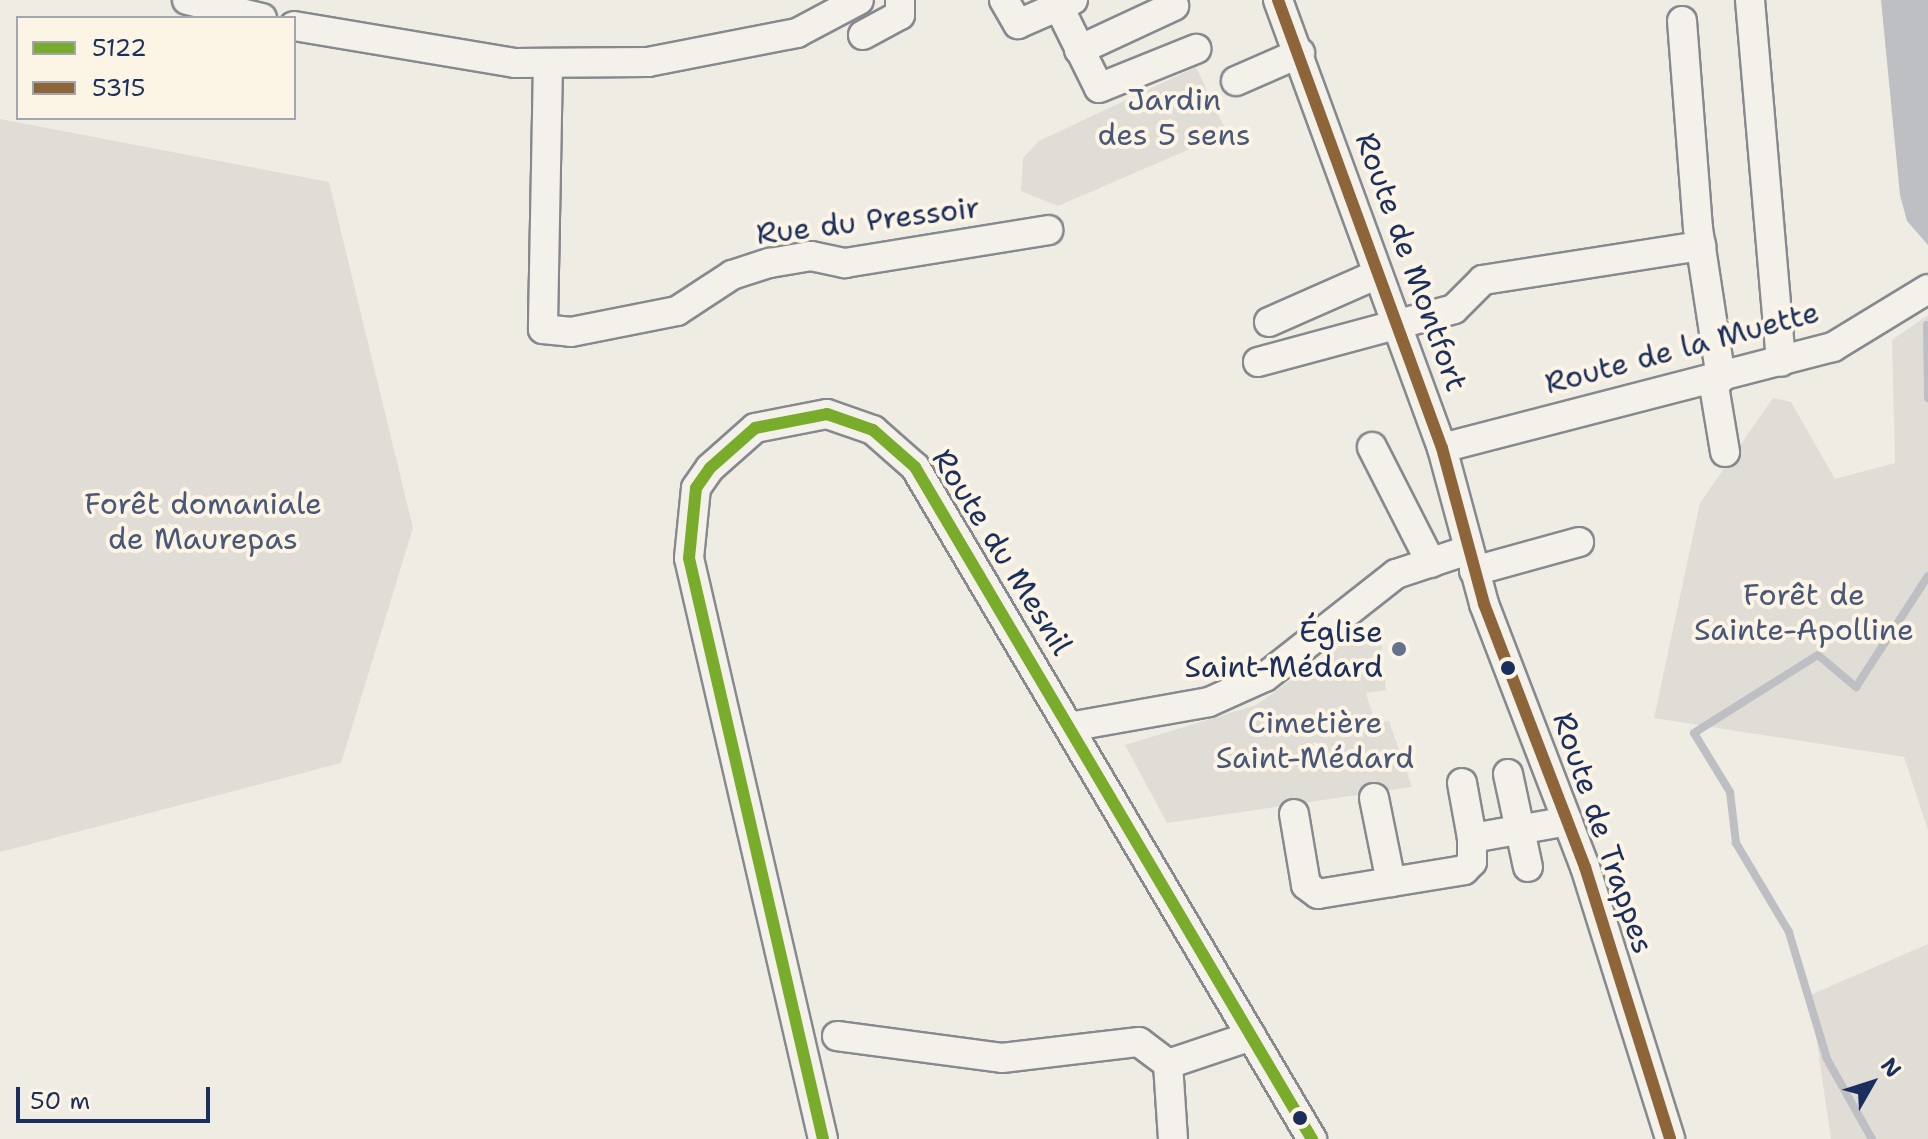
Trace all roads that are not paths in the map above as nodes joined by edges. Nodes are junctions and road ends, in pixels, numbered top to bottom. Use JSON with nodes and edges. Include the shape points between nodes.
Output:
{"nodes":[{"id":1,"x":187,"y":0,"type":"edge"},
{"id":2,"x":859,"y":0,"type":"edge"},
{"id":3,"x":900,"y":0,"type":"edge"},
{"id":4,"x":1004,"y":0,"type":"edge"},
{"id":5,"x":1278,"y":0,"type":"edge"},
{"id":6,"x":1750,"y":0,"type":"edge"},
{"id":7,"x":1066,"y":4,"type":"edge"},
{"id":8,"x":1174,"y":6,"type":"dead end"},
{"id":9,"x":817,"y":10,"type":"edge"},
{"id":10,"x":254,"y":16,"type":"edge"},
{"id":11,"x":1682,"y":21,"type":"dead end"},
{"id":12,"x":296,"y":26,"type":"edge"},
{"id":13,"x":863,"y":35,"type":"dead end"},
{"id":14,"x":1196,"y":49,"type":"dead end"},
{"id":15,"x":1079,"y":50,"type":"junction"},
{"id":16,"x":1300,"y":53,"type":"junction"},
{"id":17,"x":548,"y":63,"type":"junction"},
{"id":18,"x":1236,"y":81,"type":"dead end"},
{"id":19,"x":1048,"y":230,"type":"dead end"},
{"id":20,"x":1701,"y":246,"type":"junction"},
{"id":21,"x":1378,"y":274,"type":"junction"},
{"id":22,"x":1928,"y":289,"type":"edge"},
{"id":23,"x":1269,"y":322,"type":"dead end"},
{"id":24,"x":1397,"y":325,"type":"junction"},
{"id":25,"x":1258,"y":362,"type":"dead end"},
{"id":26,"x":1781,"y":362,"type":"junction"},
{"id":27,"x":1717,"y":379,"type":"junction"},
{"id":28,"x":1372,"y":447,"type":"dead end"},
{"id":29,"x":1442,"y":448,"type":"junction"},
{"id":30,"x":1725,"y":452,"type":"dead end"},
{"id":31,"x":1579,"y":542,"type":"dead end"},
{"id":32,"x":1471,"y":561,"type":"junction"},
{"id":33,"x":1431,"y":563,"type":"junction"},
{"id":34,"x":1069,"y":727,"type":"junction"},
{"id":35,"x":1508,"y":774,"type":"dead end"},
{"id":36,"x":1462,"y":783,"type":"dead end"},
{"id":37,"x":1374,"y":798,"type":"dead end"},
{"id":38,"x":1294,"y":814,"type":"dead end"},
{"id":39,"x":1568,"y":821,"type":"junction"},
{"id":40,"x":1520,"y":830,"type":"junction"},
{"id":41,"x":1472,"y":838,"type":"junction"},
{"id":42,"x":1528,"y":867,"type":"dead end"},
{"id":43,"x":1391,"y":882,"type":"junction"},
{"id":44,"x":837,"y":1036,"type":"dead end"},
{"id":45,"x":1251,"y":1036,"type":"junction"},
{"id":46,"x":1168,"y":1064,"type":"junction"},
{"id":47,"x":823,"y":1139,"type":"edge"},
{"id":48,"x":1173,"y":1139,"type":"edge"},
{"id":49,"x":1312,"y":1139,"type":"edge"},
{"id":50,"x":1670,"y":1139,"type":"edge"}],
"edges":[{"from":1,"to":10,"type":"street"},
{"from":2,"to":9,"type":"street"},
{"from":3,"to":13,"type":"street","via":[[900,15]]},
{"from":4,"to":7,"type":"street","via":[[1018,24]]},
{"from":5,"to":16,"type":"street","name":"Route de Montfort"},
{"from":6,"to":26,"type":"street"},
{"from":7,"to":15,"type":"street"},
{"from":8,"to":15,"type":"street"},
{"from":9,"to":17,"type":"street","via":[[797,33],[648,62]]},
{"from":11,"to":20,"type":"street"},
{"from":12,"to":17,"type":"street"},
{"from":14,"to":15,"type":"street","via":[[1106,89],[1094,83]]},
{"from":16,"to":18,"type":"street"},
{"from":16,"to":21,"type":"street","name":"Route de Montfort"},
{"from":17,"to":19,"type":"street","name":"Rue du Pressoir","via":[[543,329],[571,332],[677,311],[732,275],[770,263],[811,256],[861,261]]},
{"from":20,"to":24,"type":"street","via":[[1483,280],[1454,309]]},
{"from":20,"to":27,"type":"street"},
{"from":21,"to":23,"type":"street"},
{"from":21,"to":24,"type":"street","name":"Route de Montfort"},
{"from":22,"to":26,"type":"street","name":"Route de la Muette","via":[[1833,347]]},
{"from":24,"to":25,"type":"street"},
{"from":24,"to":29,"type":"street","name":"Route de Montfort"},
{"from":26,"to":27,"type":"street","name":"Route de la Muette"},
{"from":27,"to":29,"type":"street","name":"Route de la Muette"},
{"from":27,"to":30,"type":"street"},
{"from":28,"to":33,"type":"street"},
{"from":29,"to":32,"type":"street","name":"Route de Montfort"},
{"from":31,"to":32,"type":"street"},
{"from":32,"to":33,"type":"street"},
{"from":32,"to":39,"type":"street","name":"Route de Trappes"},
{"from":33,"to":34,"type":"street","via":[[1396,574],[1251,684],[1209,702]]},
{"from":34,"to":45,"type":"street","name":"Route du Mesnil"},
{"from":34,"to":47,"type":"street","name":"Route du Mesnil","via":[[915,467],[873,430],[827,414],[782,419],[755,428],[696,488],[689,558]]},
{"from":35,"to":40,"type":"street"},
{"from":36,"to":41,"type":"street"},
{"from":37,"to":43,"type":"street"},
{"from":38,"to":43,"type":"street","via":[[1309,891]]},
{"from":39,"to":40,"type":"street"},
{"from":39,"to":50,"type":"street","name":"Route de Trappes"},
{"from":40,"to":41,"type":"street"},
{"from":40,"to":42,"type":"street"},
{"from":41,"to":43,"type":"street","via":[[1464,870]]},
{"from":44,"to":46,"type":"street","via":[[1002,1058],[1139,1042]]},
{"from":45,"to":46,"type":"street"},
{"from":45,"to":49,"type":"street","name":"Route du Mesnil"},
{"from":46,"to":48,"type":"street"}]}
